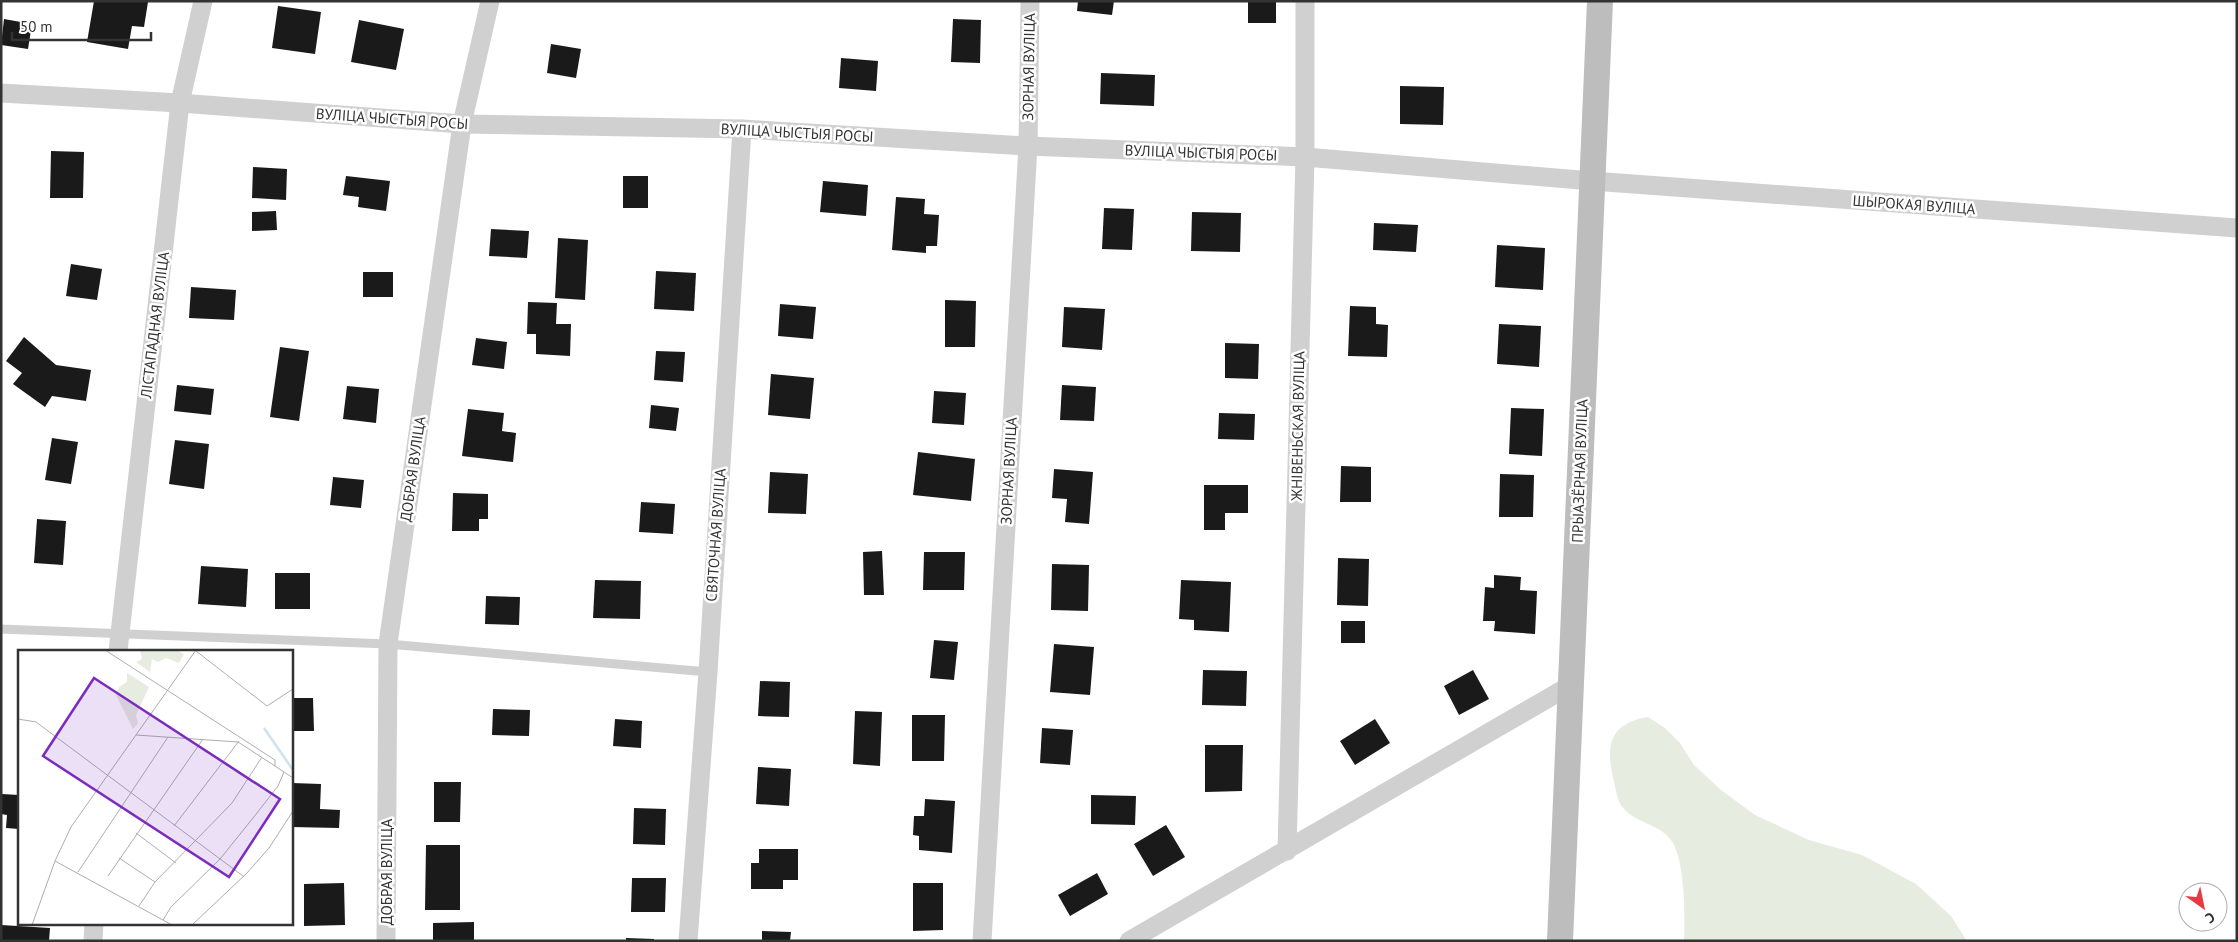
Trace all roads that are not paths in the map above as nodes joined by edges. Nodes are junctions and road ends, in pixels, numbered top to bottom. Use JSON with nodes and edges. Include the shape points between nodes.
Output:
{"nodes":[{"id":1,"x":203,"y":1,"type":"edge"},
{"id":2,"x":490,"y":1,"type":"edge"},
{"id":3,"x":1030,"y":1,"type":"edge"},
{"id":4,"x":1305,"y":1,"type":"edge"},
{"id":5,"x":1600,"y":1,"type":"edge"},
{"id":6,"x":1,"y":93,"type":"edge"},
{"id":7,"x":180,"y":103,"type":"junction"},
{"id":8,"x":462,"y":124,"type":"junction"},
{"id":9,"x":742,"y":129,"type":"junction"},
{"id":10,"x":1028,"y":146,"type":"junction"},
{"id":11,"x":1305,"y":156,"type":"junction"},
{"id":12,"x":1592,"y":181,"type":"junction"},
{"id":13,"x":2237,"y":228,"type":"edge"},
{"id":14,"x":1,"y":629,"type":"edge"},
{"id":15,"x":119,"y":641,"type":"edge"},
{"id":16,"x":388,"y":644,"type":"junction"},
{"id":17,"x":708,"y":672,"type":"junction"},
{"id":18,"x":1571,"y":685,"type":"junction"},
{"id":19,"x":1287,"y":851,"type":"junction"},
{"id":20,"x":94,"y":924,"type":"edge"},
{"id":21,"x":93,"y":941,"type":"edge"},
{"id":22,"x":386,"y":941,"type":"edge"},
{"id":23,"x":688,"y":941,"type":"edge"},
{"id":24,"x":982,"y":941,"type":"edge"},
{"id":25,"x":1129,"y":941,"type":"edge"},
{"id":26,"x":1560,"y":941,"type":"edge"}],
"edges":[{"from":1,"to":7,"type":"street","name":"ЛІСТАПАДНАЯ ВУЛІЦА"},
{"from":2,"to":8,"type":"street","name":"ДОБРАЯ ВУЛІЦА"},
{"from":3,"to":10,"type":"street","name":"ЗОРНАЯ ВУЛІЦА"},
{"from":4,"to":11,"type":"street","name":"ЖНІВЕНЬСКАЯ ВУЛІЦА"},
{"from":5,"to":12,"type":"street","name":"ПРЫАЗЁРНАЯ ВУЛІЦА"},
{"from":6,"to":7,"type":"street","name":"ВУЛІЦА ЧЫСТЫЯ РОСЫ"},
{"from":7,"to":8,"type":"street","name":"ВУЛІЦА ЧЫСТЫЯ РОСЫ"},
{"from":7,"to":15,"type":"street","name":"ЛІСТАПАДНАЯ ВУЛІЦА"},
{"from":8,"to":9,"type":"street","name":"ВУЛІЦА ЧЫСТЫЯ РОСЫ"},
{"from":8,"to":16,"type":"street","name":"ДОБРАЯ ВУЛІЦА"},
{"from":9,"to":10,"type":"street","name":"ВУЛІЦА ЧЫСТЫЯ РОСЫ"},
{"from":9,"to":17,"type":"street","name":"СВЯТОЧНАЯ ВУЛІЦА"},
{"from":10,"to":11,"type":"street","name":"ВУЛІЦА ЧЫСТЫЯ РОСЫ"},
{"from":10,"to":24,"type":"street","name":"ЗОРНАЯ ВУЛІЦА"},
{"from":11,"to":12,"type":"street","name":"ВУЛІЦА ЧЫСТЫЯ РОСЫ"},
{"from":11,"to":19,"type":"street","name":"ЖНІВЕНЬСКАЯ ВУЛІЦА"},
{"from":12,"to":13,"type":"street","name":"ШЫРОКАЯ ВУЛІЦА"},
{"from":12,"to":18,"type":"street","name":"ПРЫАЗЁРНАЯ ВУЛІЦА"},
{"from":14,"to":15,"type":"lane"},
{"from":15,"to":16,"type":"lane"},
{"from":16,"to":17,"type":"lane"},
{"from":16,"to":22,"type":"street","name":"ДОБРАЯ ВУЛІЦА"},
{"from":17,"to":23,"type":"street","name":"СВЯТОЧНАЯ ВУЛІЦА"},
{"from":18,"to":19,"type":"street"},
{"from":18,"to":26,"type":"street","name":"ПРЫАЗЁРНАЯ ВУЛІЦА"},
{"from":19,"to":25,"type":"street"},
{"from":20,"to":21,"type":"street"}]}
